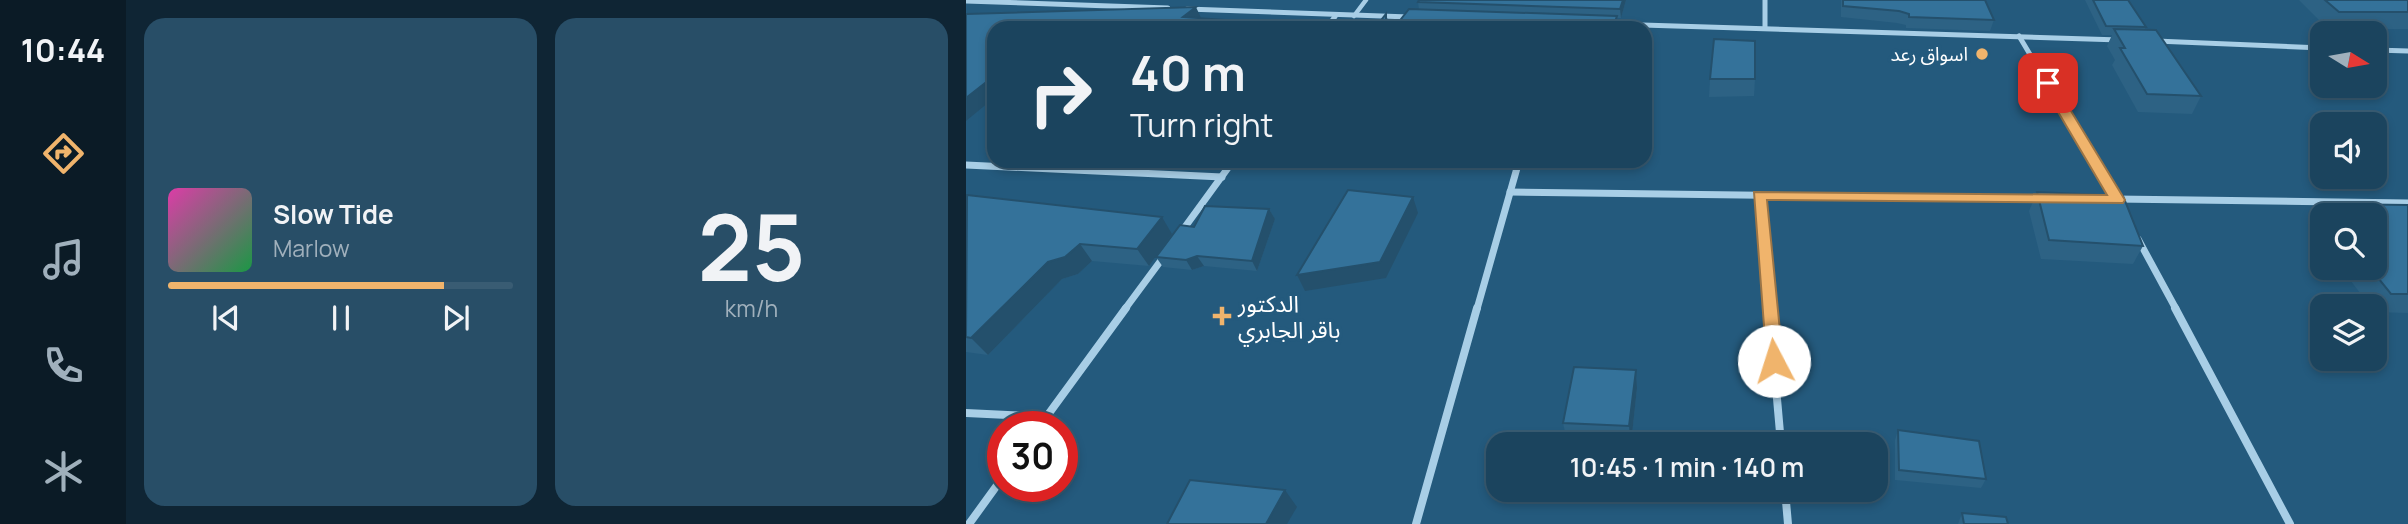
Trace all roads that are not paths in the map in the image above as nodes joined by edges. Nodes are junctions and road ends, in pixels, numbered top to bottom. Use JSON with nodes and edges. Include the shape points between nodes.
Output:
{"nodes":[{"id":1,"x":1366,"y":0,"type":"edge"},
{"id":2,"x":1765,"y":0,"type":"edge"},
{"id":3,"x":966,"y":1,"type":"edge"},
{"id":4,"x":1007,"y":1,"type":"edge"},
{"id":5,"x":1171,"y":9,"type":"edge"},
{"id":6,"x":1185,"y":9,"type":"edge"},
{"id":7,"x":1336,"y":15,"type":"junction"},
{"id":8,"x":1354,"y":16,"type":"junction"},
{"id":9,"x":1422,"y":18,"type":"edge"},
{"id":10,"x":1331,"y":21,"type":"edge"},
{"id":11,"x":1652,"y":24,"type":"edge"},
{"id":12,"x":1765,"y":27,"type":"junction"},
{"id":13,"x":2020,"y":36,"type":"junction"},
{"id":14,"x":2130,"y":40,"type":"edge"},
{"id":15,"x":2143,"y":41,"type":"edge"},
{"id":16,"x":2310,"y":48,"type":"edge"},
{"id":17,"x":2387,"y":50,"type":"edge"},
{"id":18,"x":2408,"y":51,"type":"edge"},
{"id":19,"x":966,"y":164,"type":"edge"},
{"id":20,"x":987,"y":165,"type":"edge"},
{"id":21,"x":1045,"y":168,"type":"edge"},
{"id":22,"x":1228,"y":168,"type":"edge"},
{"id":23,"x":1517,"y":168,"type":"edge"},
{"id":24,"x":1222,"y":177,"type":"junction"},
{"id":25,"x":1510,"y":192,"type":"junction"},
{"id":26,"x":1759,"y":195,"type":"junction"},
{"id":27,"x":2048,"y":199,"type":"edge"},
{"id":28,"x":2104,"y":199,"type":"edge"},
{"id":29,"x":2117,"y":200,"type":"junction"},
{"id":30,"x":2408,"y":203,"type":"edge"},
{"id":31,"x":2124,"y":212,"type":"edge"},
{"id":32,"x":2137,"y":236,"type":"edge"},
{"id":33,"x":1050,"y":411,"type":"edge"},
{"id":34,"x":966,"y":414,"type":"edge"},
{"id":35,"x":987,"y":415,"type":"edge"},
{"id":36,"x":1780,"y":432,"type":"edge"},
{"id":37,"x":987,"y":499,"type":"edge"},
{"id":38,"x":1786,"y":502,"type":"edge"},
{"id":39,"x":969,"y":524,"type":"edge"},
{"id":40,"x":1416,"y":524,"type":"edge"},
{"id":41,"x":1788,"y":524,"type":"edge"},
{"id":42,"x":2290,"y":524,"type":"edge"}],
"edges":[{"from":1,"to":8,"type":"lane"},
{"from":2,"to":12,"type":"street"},
{"from":3,"to":4,"type":"street"},
{"from":4,"to":5,"type":"street"},
{"from":6,"to":7,"type":"street"},
{"from":7,"to":8,"type":"street"},
{"from":7,"to":10,"type":"street"},
{"from":8,"to":9,"type":"street"},
{"from":11,"to":12,"type":"street"},
{"from":12,"to":13,"type":"street"},
{"from":13,"to":14,"type":"street"},
{"from":13,"to":29,"type":"street"},
{"from":15,"to":16,"type":"street"},
{"from":17,"to":18,"type":"street"},
{"from":19,"to":20,"type":"street"},
{"from":21,"to":24,"type":"street"},
{"from":22,"to":24,"type":"street"},
{"from":23,"to":25,"type":"street"},
{"from":24,"to":33,"type":"street"},
{"from":25,"to":26,"type":"street"},
{"from":25,"to":40,"type":"street"},
{"from":26,"to":27,"type":"street"},
{"from":26,"to":36,"type":"street"},
{"from":28,"to":29,"type":"street"},
{"from":29,"to":30,"type":"street"},
{"from":29,"to":31,"type":"street"},
{"from":32,"to":42,"type":"street"},
{"from":34,"to":35,"type":"street"},
{"from":37,"to":39,"type":"street"},
{"from":38,"to":41,"type":"street"}]}
